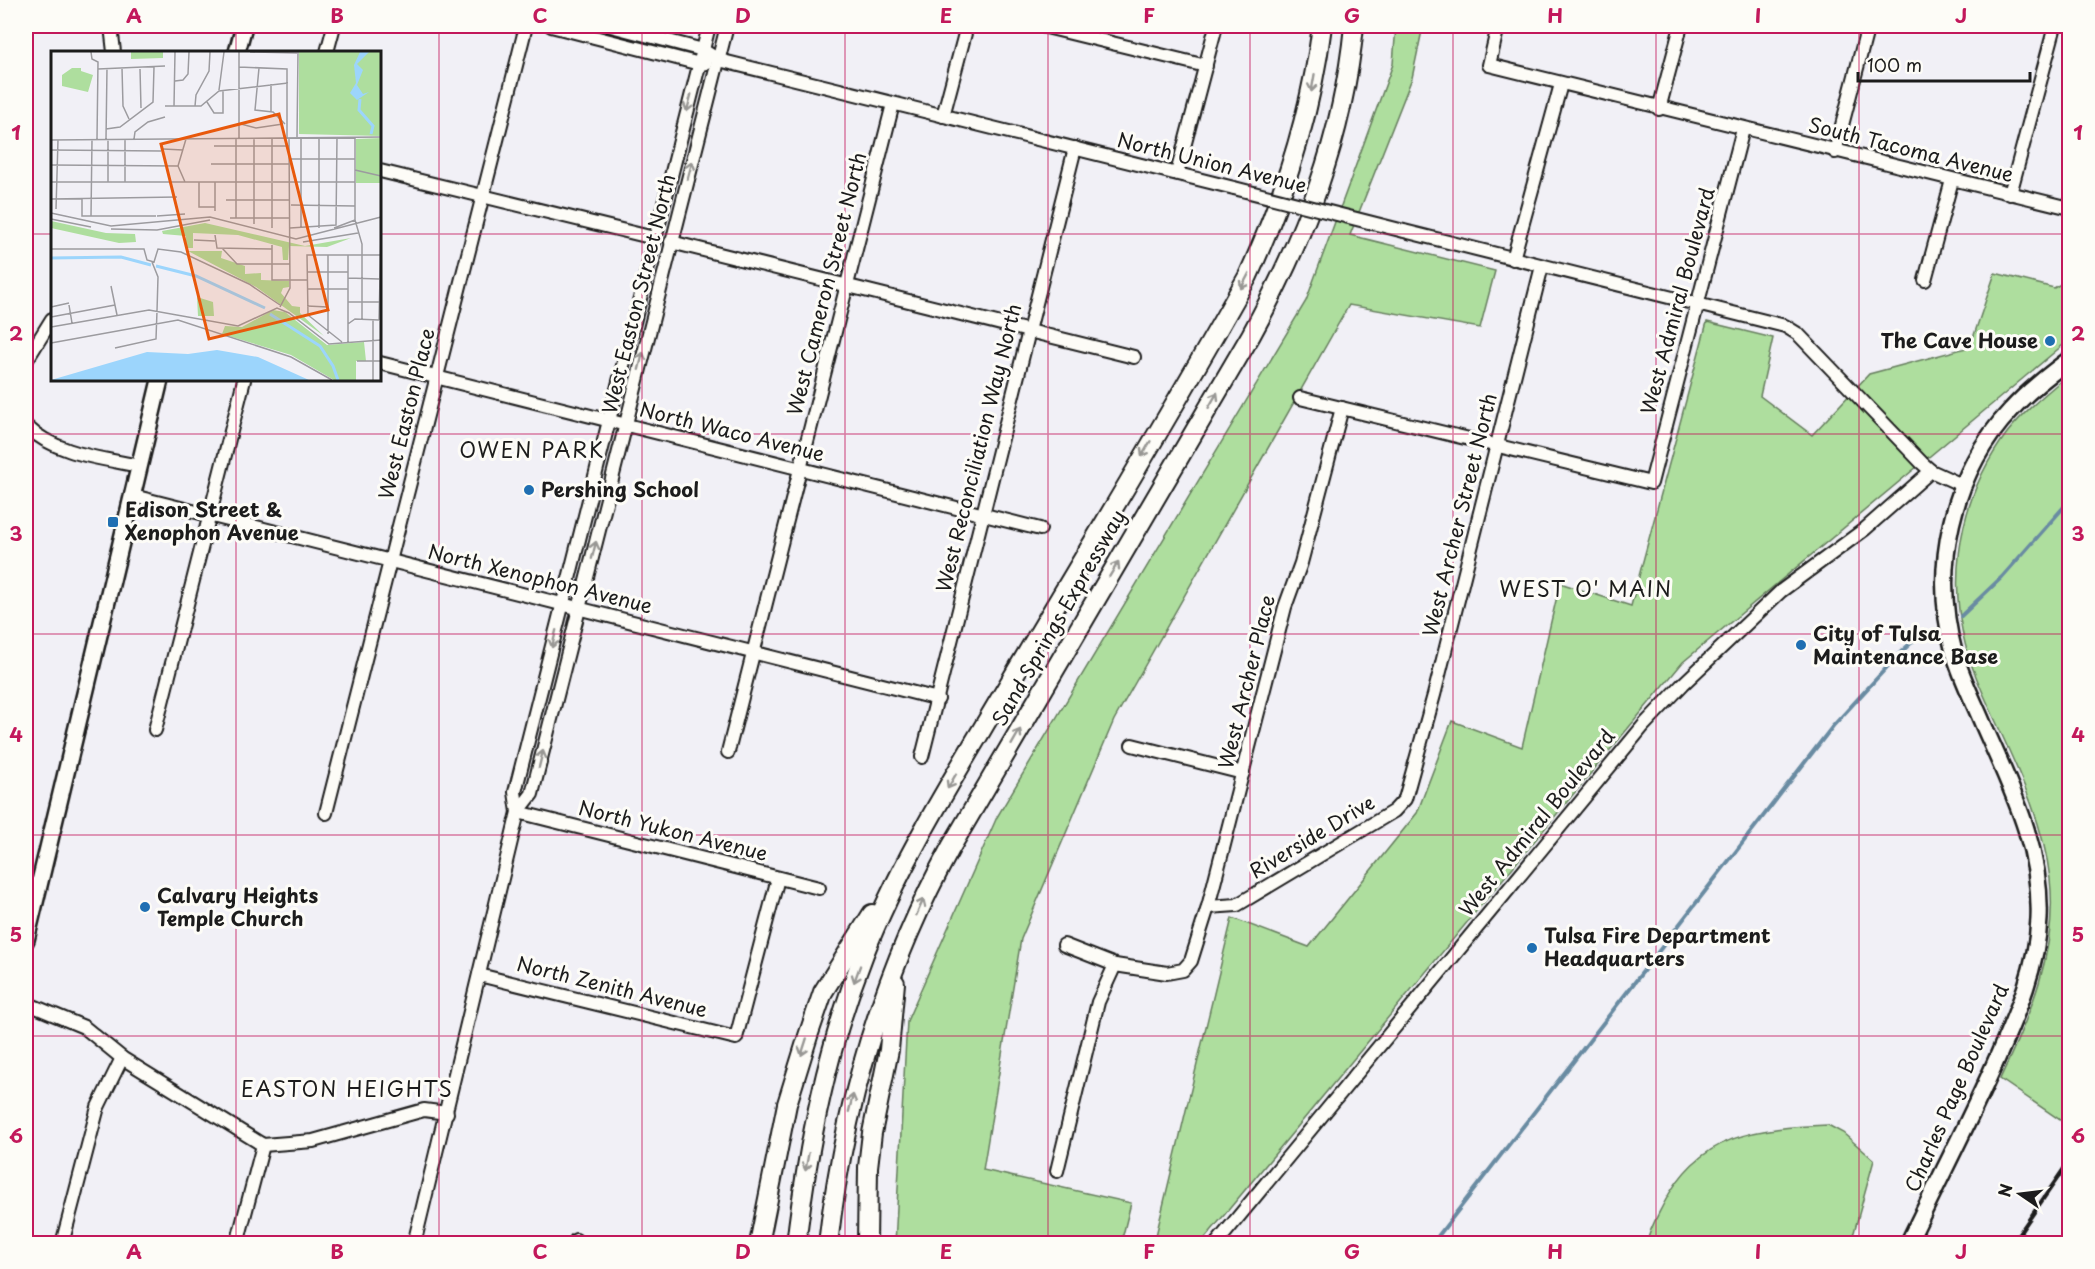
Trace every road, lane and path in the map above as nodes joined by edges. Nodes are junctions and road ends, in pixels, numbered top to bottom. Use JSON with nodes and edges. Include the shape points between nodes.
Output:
{"nodes":[{"id":1,"x":111,"y":26,"type":"edge"},
{"id":2,"x":244,"y":26,"type":"edge"},
{"id":3,"x":334,"y":26,"type":"edge"},
{"id":4,"x":526,"y":26,"type":"edge"},
{"id":5,"x":551,"y":26,"type":"edge"},
{"id":6,"x":611,"y":26,"type":"edge"},
{"id":7,"x":709,"y":26,"type":"edge"},
{"id":8,"x":727,"y":26,"type":"edge"},
{"id":9,"x":967,"y":26,"type":"edge"},
{"id":10,"x":1042,"y":26,"type":"edge"},
{"id":11,"x":1216,"y":26,"type":"edge"},
{"id":12,"x":1322,"y":26,"type":"edge"},
{"id":13,"x":1354,"y":26,"type":"edge"},
{"id":14,"x":1361,"y":26,"type":"edge"},
{"id":15,"x":1498,"y":26,"type":"edge"},
{"id":16,"x":1681,"y":26,"type":"edge"},
{"id":17,"x":1868,"y":26,"type":"edge"},
{"id":18,"x":2055,"y":26,"type":"edge"},
{"id":19,"x":704,"y":50,"type":"junction"},
{"id":20,"x":114,"y":51,"type":"edge"},
{"id":21,"x":237,"y":51,"type":"edge"},
{"id":22,"x":327,"y":51,"type":"edge"},
{"id":23,"x":719,"y":60,"type":"junction"},
{"id":24,"x":700,"y":64,"type":"junction"},
{"id":25,"x":1206,"y":66,"type":"junction"},
{"id":26,"x":1348,"y":74,"type":"junction"},
{"id":27,"x":1561,"y":84,"type":"junction"},
{"id":28,"x":893,"y":104,"type":"junction"},
{"id":29,"x":1659,"y":109,"type":"junction"},
{"id":30,"x":943,"y":116,"type":"junction"},
{"id":31,"x":1743,"y":129,"type":"junction"},
{"id":32,"x":1075,"y":148,"type":"junction"},
{"id":33,"x":1835,"y":152,"type":"junction"},
{"id":34,"x":381,"y":171,"type":"edge"},
{"id":35,"x":1177,"y":173,"type":"junction"},
{"id":36,"x":1952,"y":180,"type":"junction"},
{"id":37,"x":2010,"y":194,"type":"junction"},
{"id":38,"x":482,"y":195,"type":"junction"},
{"id":39,"x":2070,"y":208,"type":"edge"},
{"id":40,"x":658,"y":223,"type":"junction"},
{"id":41,"x":675,"y":227,"type":"junction"},
{"id":42,"x":654,"y":238,"type":"junction"},
{"id":43,"x":671,"y":242,"type":"junction"},
{"id":44,"x":650,"y":256,"type":"junction"},
{"id":45,"x":1513,"y":259,"type":"junction"},
{"id":46,"x":667,"y":260,"type":"junction"},
{"id":47,"x":1542,"y":266,"type":"junction"},
{"id":48,"x":1925,"y":280,"type":"dead end"},
{"id":49,"x":846,"y":286,"type":"junction"},
{"id":50,"x":1696,"y":304,"type":"junction"},
{"id":51,"x":51,"y":321,"type":"edge"},
{"id":52,"x":1027,"y":331,"type":"junction"},
{"id":53,"x":1134,"y":357,"type":"dead end"},
{"id":54,"x":2070,"y":359,"type":"edge"},
{"id":55,"x":26,"y":361,"type":"edge"},
{"id":56,"x":381,"y":363,"type":"edge"},
{"id":57,"x":437,"y":376,"type":"junction"},
{"id":58,"x":160,"y":381,"type":"edge"},
{"id":59,"x":244,"y":381,"type":"edge"},
{"id":60,"x":1300,"y":398,"type":"dead end"},
{"id":61,"x":1342,"y":408,"type":"junction"},
{"id":62,"x":609,"y":421,"type":"junction"},
{"id":63,"x":625,"y":425,"type":"junction"},
{"id":64,"x":26,"y":426,"type":"edge"},
{"id":65,"x":1498,"y":447,"type":"junction"},
{"id":66,"x":139,"y":466,"type":"junction"},
{"id":67,"x":801,"y":470,"type":"junction"},
{"id":68,"x":1931,"y":471,"type":"junction"},
{"id":69,"x":1964,"y":486,"type":"junction"},
{"id":70,"x":132,"y":496,"type":"junction"},
{"id":71,"x":982,"y":514,"type":"junction"},
{"id":72,"x":210,"y":516,"type":"junction"},
{"id":73,"x":1041,"y":529,"type":"dead end"},
{"id":74,"x":390,"y":561,"type":"junction"},
{"id":75,"x":562,"y":604,"type":"junction"},
{"id":76,"x":580,"y":609,"type":"junction"},
{"id":77,"x":753,"y":652,"type":"junction"},
{"id":78,"x":938,"y":699,"type":"junction"},
{"id":79,"x":155,"y":730,"type":"dead end"},
{"id":80,"x":1132,"y":745,"type":"dead end"},
{"id":81,"x":728,"y":752,"type":"dead end"},
{"id":82,"x":922,"y":757,"type":"dead end"},
{"id":83,"x":1414,"y":772,"type":"joint"},
{"id":84,"x":1243,"y":774,"type":"junction"},
{"id":85,"x":519,"y":812,"type":"junction"},
{"id":86,"x":326,"y":813,"type":"dead end"},
{"id":87,"x":915,"y":844,"type":"junction"},
{"id":88,"x":778,"y":878,"type":"junction"},
{"id":89,"x":819,"y":888,"type":"dead end"},
{"id":90,"x":1208,"y":907,"type":"junction"},
{"id":91,"x":26,"y":940,"type":"edge"},
{"id":92,"x":1064,"y":945,"type":"dead end"},
{"id":93,"x":897,"y":960,"type":"junction"},
{"id":94,"x":1114,"y":965,"type":"junction"},
{"id":95,"x":479,"y":975,"type":"junction"},
{"id":96,"x":26,"y":1003,"type":"edge"},
{"id":97,"x":122,"y":1058,"type":"junction"},
{"id":98,"x":447,"y":1113,"type":"junction"},
{"id":99,"x":263,"y":1145,"type":"junction"},
{"id":100,"x":1057,"y":1171,"type":"dead end"},
{"id":101,"x":62,"y":1244,"type":"edge"},
{"id":102,"x":237,"y":1244,"type":"edge"},
{"id":103,"x":414,"y":1244,"type":"edge"},
{"id":104,"x":759,"y":1244,"type":"edge"},
{"id":105,"x":796,"y":1244,"type":"edge"},
{"id":106,"x":828,"y":1244,"type":"edge"},
{"id":107,"x":867,"y":1244,"type":"edge"},
{"id":108,"x":1216,"y":1244,"type":"edge"},
{"id":109,"x":1908,"y":1244,"type":"edge"}],
"edges":[{"from":1,"to":20,"type":"street"},
{"from":2,"to":21,"type":"main road"},
{"from":3,"to":22,"type":"street"},
{"from":4,"to":38,"type":"street","name":"West Easton Place"},
{"from":5,"to":24,"type":"street","name":"North Union Avenue"},
{"from":6,"to":19,"type":"street","name":"North Union Avenue"},
{"from":7,"to":19,"type":"street","name":"West Easton Street North"},
{"from":8,"to":23,"type":"street","name":"West Easton Street North"},
{"from":9,"to":30,"type":"street"},
{"from":10,"to":25,"type":"street"},
{"from":11,"to":25,"type":"street"},
{"from":12,"to":87,"type":"highway","name":"Sand Springs Expressway","one_way":true,"via":[[1301,136],[1248,276]]},
{"from":13,"to":26,"type":"highway","name":"Sand Springs Expressway"},
{"from":14,"to":26,"type":"highway"},
{"from":15,"to":27,"type":"street","name":"South Tacoma Avenue","via":[[1489,64]]},
{"from":16,"to":29,"type":"street"},
{"from":17,"to":33,"type":"street"},
{"from":18,"to":37,"type":"street"},
{"from":19,"to":23,"type":"street","name":"North Union Avenue"},
{"from":19,"to":24,"type":"street","name":"West Easton Street North"},
{"from":23,"to":24,"type":"street","name":"North Union Avenue"},
{"from":23,"to":28,"type":"street","name":"North Union Avenue"},
{"from":41,"to":23,"type":"street","name":"West Easton Street North","one_way":true},
{"from":24,"to":40,"type":"street","name":"West Easton Street North","one_way":true},
{"from":25,"to":35,"type":"street"},
{"from":93,"to":26,"type":"highway","name":"Sand Springs Expressway","one_way":true,"via":[[951,847],[1277,288],[1322,181]]},
{"from":27,"to":29,"type":"street","name":"South Tacoma Avenue"},
{"from":27,"to":45,"type":"street"},
{"from":28,"to":30,"type":"street","name":"North Union Avenue"},
{"from":28,"to":49,"type":"street","name":"West Cameron Street North"},
{"from":29,"to":31,"type":"street","name":"South Tacoma Avenue"},
{"from":30,"to":32,"type":"street","name":"North Union Avenue"},
{"from":31,"to":33,"type":"street","name":"South Tacoma Avenue"},
{"from":31,"to":50,"type":"street","name":"West Admiral Boulevard"},
{"from":32,"to":35,"type":"street","name":"North Union Avenue"},
{"from":32,"to":52,"type":"street","name":"West Reconciliation Way North"},
{"from":33,"to":36,"type":"street","name":"South Tacoma Avenue"},
{"from":34,"to":38,"type":"street"},
{"from":35,"to":45,"type":"street","name":"North Union Avenue","bridge":true},
{"from":36,"to":37,"type":"street","name":"South Tacoma Avenue"},
{"from":36,"to":48,"type":"street"},
{"from":37,"to":39,"type":"street","name":"South Tacoma Avenue"},
{"from":38,"to":42,"type":"street"},
{"from":38,"to":57,"type":"street","name":"West Easton Place"},
{"from":40,"to":41,"type":"street"},
{"from":40,"to":42,"type":"street","name":"West Easton Street North"},
{"from":41,"to":43,"type":"street","name":"West Easton Street North"},
{"from":42,"to":44,"type":"street","name":"West Easton Street North"},
{"from":43,"to":46,"type":"street","name":"West Easton Street North"},
{"from":43,"to":49,"type":"street"},
{"from":44,"to":46,"type":"street"},
{"from":44,"to":62,"type":"street","name":"West Easton Street North"},
{"from":45,"to":47,"type":"street","name":"North Union Avenue"},
{"from":63,"to":46,"type":"street","name":"West Easton Street North","one_way":true},
{"from":47,"to":50,"type":"street","name":"North Union Avenue"},
{"from":47,"to":65,"type":"street","name":"West Archer Street North"},
{"from":49,"to":52,"type":"street"},
{"from":49,"to":67,"type":"street","name":"West Cameron Street North"},
{"from":50,"to":65,"type":"street","name":"West Admiral Boulevard","via":[[1651,483]]},
{"from":50,"to":68,"type":"street","name":"North Union Avenue","via":[[1781,324],[1798,334]]},
{"from":51,"to":55,"type":"street"},
{"from":52,"to":53,"type":"street"},
{"from":52,"to":71,"type":"street","name":"West Reconciliation Way North"},
{"from":54,"to":69,"type":"main road","name":"Charles Page Boulevard","via":[[2030,392],[1997,427]]},
{"from":56,"to":57,"type":"street","name":"North Waco Avenue"},
{"from":57,"to":62,"type":"street","name":"North Waco Avenue"},
{"from":57,"to":74,"type":"street","name":"West Easton Place"},
{"from":58,"to":66,"type":"main road"},
{"from":59,"to":72,"type":"street"},
{"from":60,"to":61,"type":"street"},
{"from":61,"to":65,"type":"street"},
{"from":61,"to":84,"type":"street","name":"West Archer Place","via":[[1301,563],[1285,607]]},
{"from":62,"to":63,"type":"street","name":"North Waco Avenue"},
{"from":62,"to":75,"type":"street","name":"West Easton Street North"},
{"from":63,"to":67,"type":"street","name":"North Waco Avenue"},
{"from":76,"to":63,"type":"street","name":"West Easton Street North","one_way":true},
{"from":64,"to":66,"type":"street","via":[[40,439],[58,447]]},
{"from":65,"to":83,"type":"street","name":"West Archer Street North"},
{"from":66,"to":70,"type":"main road"},
{"from":67,"to":71,"type":"street","name":"North Waco Avenue"},
{"from":67,"to":77,"type":"street","name":"West Cameron Street North"},
{"from":68,"to":69,"type":"street"},
{"from":68,"to":108,"type":"street","name":"West Admiral Boulevard","via":[[1865,529],[1781,591],[1644,725]]},
{"from":69,"to":109,"type":"main road","name":"Charles Page Boulevard","via":[[1946,550],[1946,614],[1960,669],[2027,829],[2038,875],[2039,921],[2036,950],[2019,1010]]},
{"from":70,"to":72,"type":"street","name":"North Xenophon Avenue"},
{"from":70,"to":91,"type":"main road"},
{"from":71,"to":73,"type":"street","name":"North Waco Avenue"},
{"from":71,"to":78,"type":"street","name":"West Reconciliation Way North"},
{"from":72,"to":74,"type":"street","name":"North Xenophon Avenue"},
{"from":72,"to":79,"type":"street"},
{"from":74,"to":75,"type":"street","name":"North Xenophon Avenue"},
{"from":74,"to":86,"type":"street","name":"West Easton Place"},
{"from":75,"to":76,"type":"street","name":"North Xenophon Avenue"},
{"from":75,"to":85,"type":"street","name":"West Easton Street North","one_way":true,"via":[[515,792]]},
{"from":76,"to":77,"type":"street","name":"North Xenophon Avenue"},
{"from":85,"to":76,"type":"street","name":"West Easton Street North","one_way":true,"via":[[532,794]]},
{"from":77,"to":78,"type":"street","name":"North Xenophon Avenue"},
{"from":77,"to":81,"type":"street","name":"West Cameron Street North"},
{"from":78,"to":82,"type":"street","name":"West Reconciliation Way North"},
{"from":80,"to":84,"type":"street"},
{"from":83,"to":90,"type":"street","name":"Riverside Drive","via":[[1405,799],[1394,811],[1237,905]]},
{"from":84,"to":90,"type":"street","name":"West Archer Place"},
{"from":85,"to":88,"type":"street","name":"North Yukon Avenue"},
{"from":85,"to":95,"type":"street","name":"West Easton Street North"},
{"from":87,"to":104,"type":"highway","one_way":true,"via":[[823,992],[787,1104]]},
{"from":87,"to":105,"type":"highway","name":"Sand Springs Expressway","one_way":true,"via":[[865,953],[834,1043],[813,1127]]},
{"from":88,"to":89,"type":"street","name":"North Yukon Avenue"},
{"from":88,"to":95,"type":"street","name":"North Zenith Avenue","via":[[736,1038]]},
{"from":90,"to":94,"type":"street","name":"West Archer Place","via":[[1196,952],[1188,965],[1172,973]]},
{"from":92,"to":94,"type":"street"},
{"from":106,"to":93,"type":"highway","name":"Sand Springs Expressway","one_way":true,"via":[[849,1110],[867,1043]]},
{"from":93,"to":107,"type":"highway","via":[[889,1050],[869,1156]]},
{"from":94,"to":100,"type":"street","via":[[1098,1002]]},
{"from":95,"to":98,"type":"street","name":"West Easton Street North"},
{"from":96,"to":97,"type":"street","via":[[84,1027]]},
{"from":97,"to":99,"type":"street"},
{"from":97,"to":101,"type":"street","via":[[98,1107]]},
{"from":98,"to":99,"type":"street","via":[[424,1110],[314,1141]]},
{"from":98,"to":103,"type":"street","name":"West Easton Street North"},
{"from":99,"to":102,"type":"street"}]}
